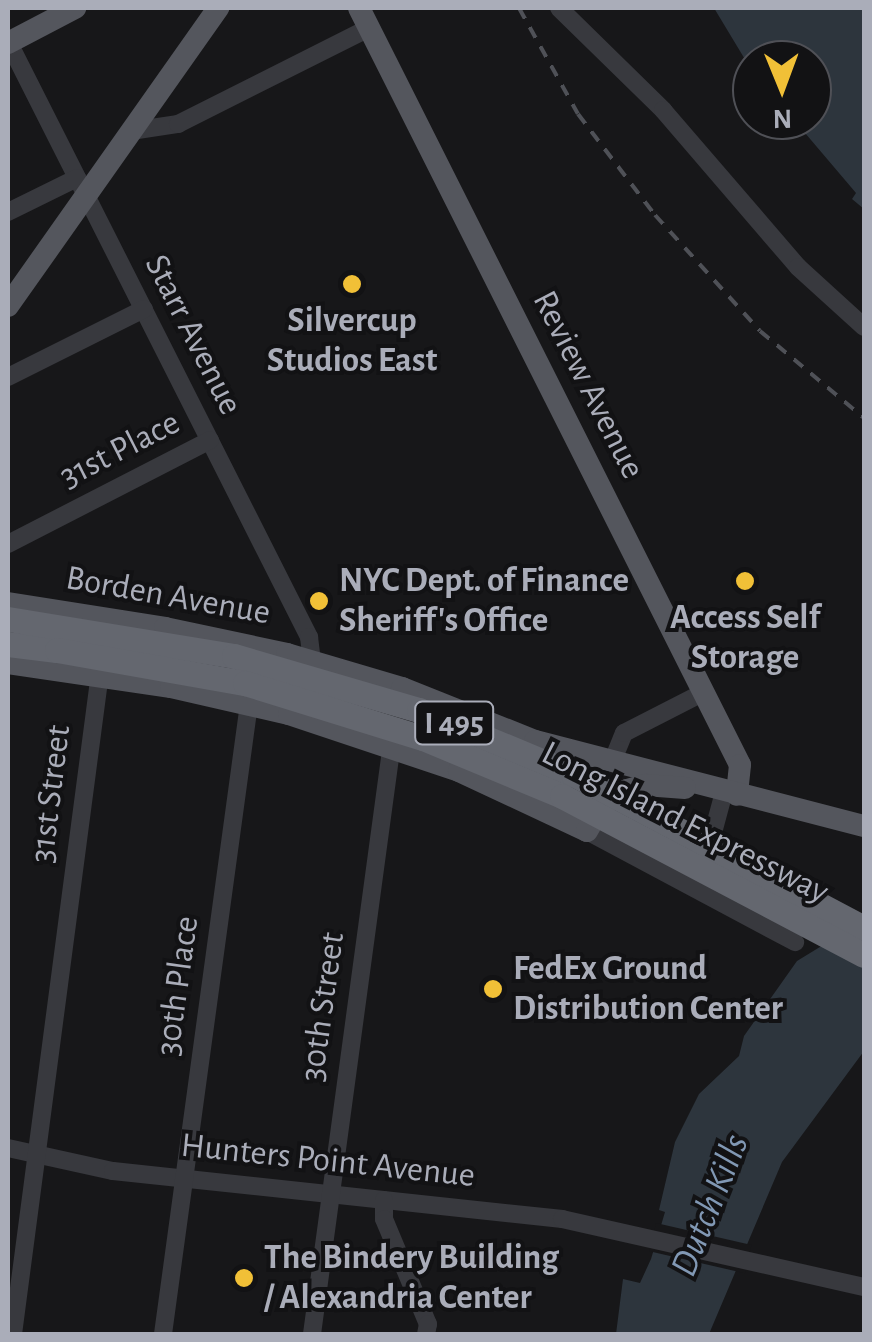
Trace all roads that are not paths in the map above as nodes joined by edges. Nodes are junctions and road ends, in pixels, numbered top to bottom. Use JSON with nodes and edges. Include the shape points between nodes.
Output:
{"nodes":[{"id":1,"x":75,"y":8,"type":"edge"},
{"id":2,"x":218,"y":8,"type":"edge"},
{"id":3,"x":560,"y":8,"type":"edge"},
{"id":4,"x":364,"y":18,"type":"edge"},
{"id":5,"x":8,"y":42,"type":"edge"},
{"id":6,"x":131,"y":131,"type":"junction"},
{"id":7,"x":81,"y":187,"type":"junction"},
{"id":8,"x":8,"y":212,"type":"edge"},
{"id":9,"x":8,"y":306,"type":"edge"},
{"id":10,"x":144,"y":309,"type":"junction"},
{"id":11,"x":864,"y":327,"type":"edge"},
{"id":12,"x":8,"y":377,"type":"edge"},
{"id":13,"x":210,"y":440,"type":"junction"},
{"id":14,"x":8,"y":544,"type":"edge"},
{"id":15,"x":8,"y":603,"type":"edge"},
{"id":16,"x":8,"y":619,"type":"edge"},
{"id":17,"x":107,"y":619,"type":"junction"},
{"id":18,"x":8,"y":646,"type":"edge"},
{"id":19,"x":257,"y":646,"type":"junction"},
{"id":20,"x":312,"y":661,"type":"junction"},
{"id":21,"x":8,"y":663,"type":"edge"},
{"id":22,"x":100,"y":675,"type":"junction"},
{"id":23,"x":402,"y":688,"type":"junction"},
{"id":24,"x":704,"y":692,"type":"junction"},
{"id":25,"x":248,"y":703,"type":"junction"},
{"id":26,"x":391,"y":746,"type":"junction"},
{"id":27,"x":555,"y":746,"type":"junction"},
{"id":28,"x":613,"y":760,"type":"junction"},
{"id":29,"x":725,"y":792,"type":"junction"},
{"id":30,"x":593,"y":820,"type":"junction"},
{"id":31,"x":864,"y":826,"type":"edge"},
{"id":32,"x":701,"y":890,"type":"junction"},
{"id":33,"x":864,"y":928,"type":"edge"},
{"id":34,"x":795,"y":942,"type":"dead end"},
{"id":35,"x":864,"y":955,"type":"edge"},
{"id":36,"x":8,"y":1148,"type":"edge"},
{"id":37,"x":36,"y":1156,"type":"junction"},
{"id":38,"x":185,"y":1179,"type":"junction"},
{"id":39,"x":331,"y":1194,"type":"junction"},
{"id":40,"x":384,"y":1200,"type":"junction"},
{"id":41,"x":864,"y":1288,"type":"edge"},
{"id":42,"x":12,"y":1334,"type":"edge"},
{"id":43,"x":162,"y":1334,"type":"edge"},
{"id":44,"x":312,"y":1334,"type":"edge"},
{"id":45,"x":426,"y":1334,"type":"edge"}],
"edges":[{"from":1,"to":5,"type":"main road"},
{"from":2,"to":6,"type":"main road"},
{"from":3,"to":11,"type":"street","via":[[664,110],[786,255]]},
{"from":4,"to":6,"type":"street","via":[[178,124]]},
{"from":4,"to":24,"type":"main road","name":"Review Avenue"},
{"from":5,"to":7,"type":"street","name":"Starr Avenue"},
{"from":6,"to":7,"type":"main road"},
{"from":7,"to":8,"type":"street"},
{"from":7,"to":9,"type":"main road"},
{"from":7,"to":10,"type":"street","name":"Starr Avenue"},
{"from":10,"to":12,"type":"street"},
{"from":10,"to":13,"type":"street","name":"Starr Avenue"},
{"from":13,"to":14,"type":"street","name":"31st Place"},
{"from":13,"to":20,"type":"street","name":"Starr Avenue","via":[[309,637]]},
{"from":15,"to":17,"type":"main road","name":"Borden Avenue"},
{"from":16,"to":33,"type":"highway","name":"Long Island Expressway","number":"I 495","bridge":true,"via":[[205,650],[419,710],[573,774]]},
{"from":17,"to":19,"type":"main road","name":"Borden Avenue"},
{"from":17,"to":22,"type":"street","name":"31st Street"},
{"from":18,"to":35,"type":"highway","name":"Long Island Expressway","number":"I 495","bridge":true,"via":[[244,683],[423,738],[584,807]]},
{"from":19,"to":20,"type":"main road","name":"Borden Avenue"},
{"from":19,"to":25,"type":"street","name":"30th Place"},
{"from":20,"to":23,"type":"main road","name":"Borden Avenue"},
{"from":21,"to":22,"type":"main road"},
{"from":22,"to":25,"type":"main road"},
{"from":22,"to":37,"type":"street","name":"31st Street"},
{"from":23,"to":26,"type":"street","name":"30th Street"},
{"from":23,"to":27,"type":"main road","name":"Borden Avenue"},
{"from":24,"to":28,"type":"street","via":[[624,733]]},
{"from":24,"to":29,"type":"main road","name":"Review Avenue","via":[[742,769]]},
{"from":25,"to":26,"type":"main road"},
{"from":25,"to":38,"type":"street","name":"30th Place"},
{"from":26,"to":30,"type":"main road"},
{"from":26,"to":39,"type":"street","name":"30th Street"},
{"from":27,"to":28,"type":"main road","name":"Borden Avenue"},
{"from":27,"to":30,"type":"main road","via":[[596,772]]},
{"from":28,"to":29,"type":"main road","name":"Borden Avenue"},
{"from":28,"to":30,"type":"main road"},
{"from":29,"to":30,"type":"main road","name":"Borden Avenue","via":[[638,786],[610,798]]},
{"from":29,"to":31,"type":"main road","name":"Borden Avenue"},
{"from":29,"to":32,"type":"street","name":"Review Avenue"},
{"from":30,"to":32,"type":"street"},
{"from":32,"to":34,"type":"street"},
{"from":36,"to":37,"type":"street","name":"Hunters Point Avenue"},
{"from":37,"to":38,"type":"street","name":"Hunters Point Avenue"},
{"from":37,"to":42,"type":"street","name":"31st Street"},
{"from":38,"to":39,"type":"street","name":"Hunters Point Avenue"},
{"from":38,"to":43,"type":"street","name":"30th Place"},
{"from":39,"to":40,"type":"street","name":"Hunters Point Avenue"},
{"from":39,"to":44,"type":"street","name":"30th Street"},
{"from":40,"to":41,"type":"street","name":"Hunters Point Avenue","via":[[535,1215]]},
{"from":40,"to":45,"type":"street","via":[[384,1219],[428,1324]]}]}
